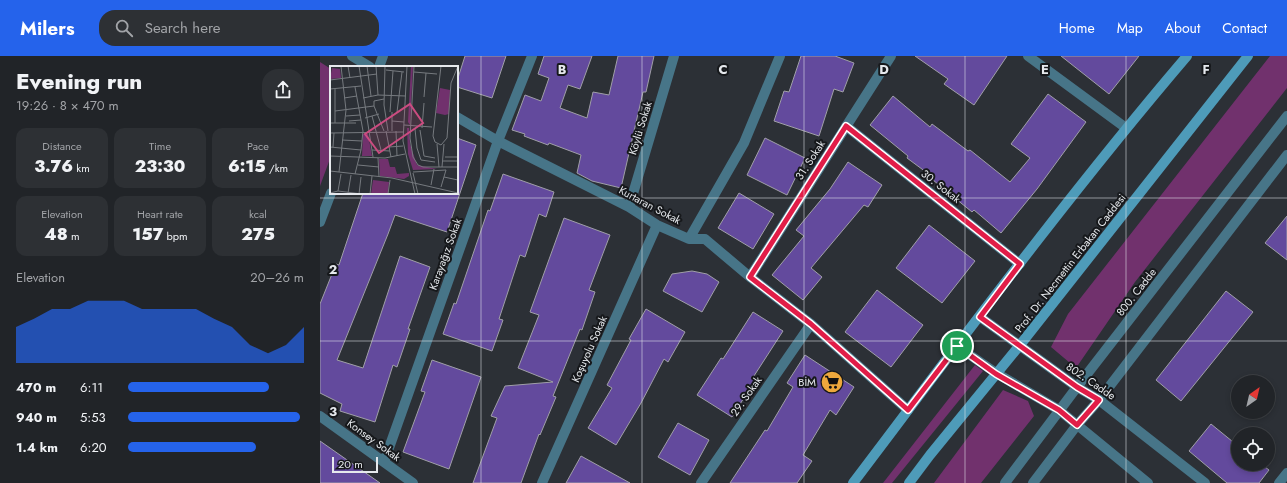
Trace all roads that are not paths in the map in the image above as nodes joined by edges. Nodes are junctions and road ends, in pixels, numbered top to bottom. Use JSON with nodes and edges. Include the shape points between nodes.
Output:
{"nodes":[{"id":1,"x":352,"y":56,"type":"edge"},
{"id":2,"x":383,"y":56,"type":"edge"},
{"id":3,"x":532,"y":56,"type":"edge"},
{"id":4,"x":674,"y":56,"type":"edge"},
{"id":5,"x":780,"y":56,"type":"edge"},
{"id":6,"x":891,"y":56,"type":"edge"},
{"id":7,"x":1028,"y":56,"type":"edge"},
{"id":8,"x":1187,"y":56,"type":"edge"},
{"id":9,"x":1248,"y":56,"type":"edge"},
{"id":10,"x":368,"y":66,"type":"edge"},
{"id":11,"x":379,"y":66,"type":"edge"},
{"id":12,"x":1287,"y":116,"type":"edge"},
{"id":13,"x":458,"y":118,"type":"edge"},
{"id":14,"x":846,"y":126,"type":"junction"},
{"id":15,"x":1126,"y":128,"type":"junction"},
{"id":16,"x":498,"y":141,"type":"junction"},
{"id":17,"x":1287,"y":155,"type":"edge"},
{"id":18,"x":331,"y":194,"type":"edge"},
{"id":19,"x":629,"y":207,"type":"junction"},
{"id":20,"x":320,"y":222,"type":"edge"},
{"id":21,"x":657,"y":225,"type":"junction"},
{"id":22,"x":689,"y":239,"type":"junction"},
{"id":23,"x":1020,"y":264,"type":"junction"},
{"id":24,"x":750,"y":277,"type":"junction"},
{"id":25,"x":980,"y":317,"type":"junction"},
{"id":26,"x":811,"y":324,"type":"junction"},
{"id":27,"x":1020,"y":345,"type":"junction"},
{"id":28,"x":957,"y":346,"type":"junction"},
{"id":29,"x":996,"y":374,"type":"junction"},
{"id":30,"x":1077,"y":387,"type":"junction"},
{"id":31,"x":1099,"y":400,"type":"junction"},
{"id":32,"x":908,"y":410,"type":"junction"},
{"id":33,"x":1059,"y":410,"type":"junction"},
{"id":34,"x":320,"y":416,"type":"edge"},
{"id":35,"x":1077,"y":425,"type":"junction"},
{"id":36,"x":384,"y":462,"type":"junction"},
{"id":37,"x":1287,"y":473,"type":"edge"},
{"id":38,"x":413,"y":483,"type":"edge"},
{"id":39,"x":542,"y":483,"type":"edge"},
{"id":40,"x":701,"y":483,"type":"edge"},
{"id":41,"x":853,"y":483,"type":"edge"},
{"id":42,"x":909,"y":483,"type":"edge"},
{"id":43,"x":1005,"y":483,"type":"edge"},
{"id":44,"x":1033,"y":483,"type":"edge"},
{"id":45,"x":1148,"y":483,"type":"edge"},
{"id":46,"x":1205,"y":483,"type":"edge"},
{"id":47,"x":1279,"y":483,"type":"edge"}],
"edges":[{"from":1,"to":10,"type":"street"},
{"from":2,"to":11,"type":"street"},
{"from":3,"to":16,"type":"street","name":"Karayağız Sokak"},
{"from":4,"to":19,"type":"street","name":"Köylü Sokak"},
{"from":5,"to":22,"type":"street","via":[[744,143]]},
{"from":6,"to":14,"type":"street","name":"31. Sokak"},
{"from":7,"to":15,"type":"street"},
{"from":8,"to":15,"type":"main road"},
{"from":9,"to":27,"type":"main road","name":"Prof. Dr. Necmettin Erbakan Caddesi"},
{"from":12,"to":30,"type":"street","name":"800. Cadde"},
{"from":13,"to":16,"type":"street","name":"Kurtaran Sokak"},
{"from":14,"to":23,"type":"street","name":"30. Sokak"},
{"from":14,"to":24,"type":"street","name":"31. Sokak"},
{"from":15,"to":23,"type":"main road"},
{"from":16,"to":19,"type":"street","name":"Kurtaran Sokak"},
{"from":16,"to":36,"type":"street","name":"Karayağız Sokak"},
{"from":17,"to":31,"type":"street"},
{"from":18,"to":20,"type":"street"},
{"from":19,"to":21,"type":"street","name":"Kurtaran Sokak"},
{"from":21,"to":22,"type":"street","name":"Kurtaran Sokak"},
{"from":21,"to":39,"type":"street","name":"Koşuyolu Sokak"},
{"from":22,"to":24,"type":"street","name":"Kurtaran Sokak","via":[[705,239]]},
{"from":23,"to":25,"type":"main road"},
{"from":24,"to":26,"type":"street","name":"Kurtaran Sokak"},
{"from":25,"to":27,"type":"street","name":"802. Cadde"},
{"from":25,"to":28,"type":"main road"},
{"from":26,"to":32,"type":"street","name":"Kurtaran Sokak"},
{"from":26,"to":40,"type":"street","name":"29. Sokak"},
{"from":27,"to":29,"type":"main road","name":"Prof. Dr. Necmettin Erbakan Caddesi"},
{"from":27,"to":30,"type":"street","name":"802. Cadde"},
{"from":28,"to":29,"type":"street"},
{"from":28,"to":32,"type":"main road"},
{"from":29,"to":33,"type":"street"},
{"from":29,"to":42,"type":"main road","name":"Prof. Dr. Necmettin Erbakan Caddesi"},
{"from":30,"to":31,"type":"street","name":"802. Cadde"},
{"from":30,"to":33,"type":"street","name":"800. Cadde"},
{"from":31,"to":35,"type":"street"},
{"from":31,"to":46,"type":"street","name":"802. Cadde"},
{"from":32,"to":41,"type":"main road"},
{"from":33,"to":35,"type":"street"},
{"from":33,"to":43,"type":"street","name":"800. Cadde"},
{"from":34,"to":36,"type":"street","name":"Konsey Sokak"},
{"from":35,"to":44,"type":"street"},
{"from":35,"to":45,"type":"street"},
{"from":36,"to":38,"type":"street","name":"Konsey Sokak"},
{"from":37,"to":47,"type":"street"}]}
